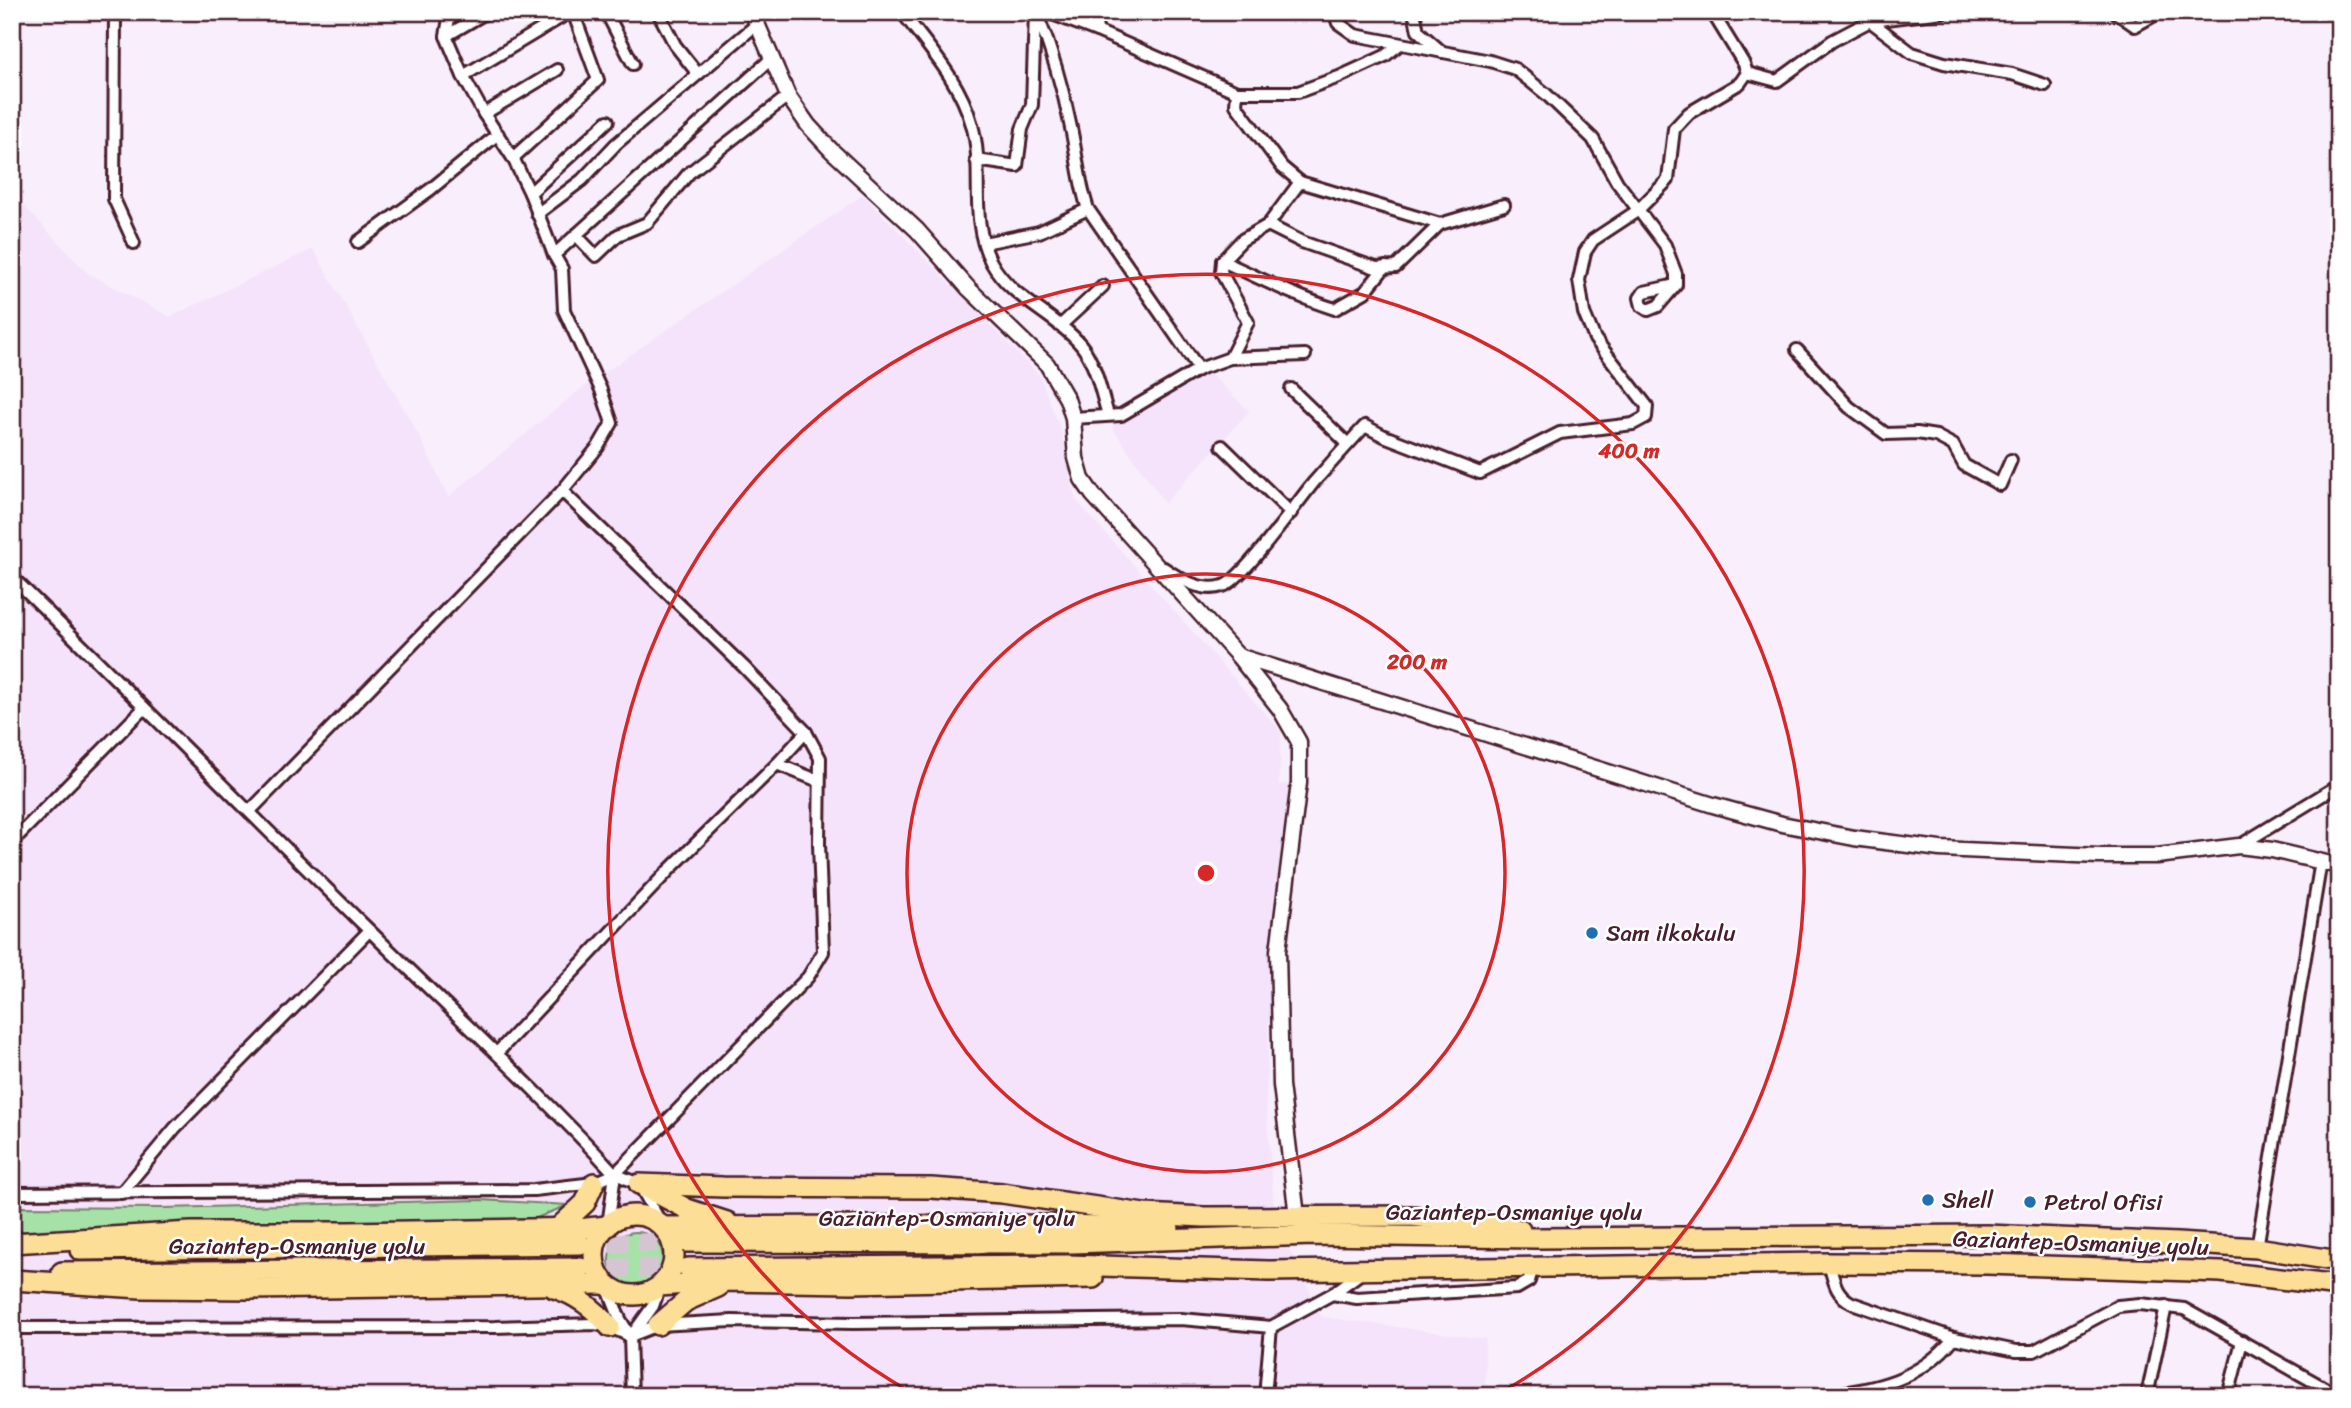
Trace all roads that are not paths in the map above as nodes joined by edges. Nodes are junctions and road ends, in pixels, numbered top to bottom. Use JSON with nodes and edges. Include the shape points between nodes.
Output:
{"nodes":[{"id":1,"x":115,"y":12,"type":"edge"},
{"id":2,"x":450,"y":12,"type":"edge"},
{"id":3,"x":487,"y":12,"type":"edge"},
{"id":4,"x":571,"y":12,"type":"edge"},
{"id":5,"x":607,"y":12,"type":"edge"},
{"id":6,"x":659,"y":12,"type":"edge"},
{"id":7,"x":902,"y":12,"type":"edge"},
{"id":8,"x":1036,"y":12,"type":"edge"},
{"id":9,"x":1047,"y":12,"type":"edge"},
{"id":10,"x":1095,"y":12,"type":"edge"},
{"id":11,"x":1335,"y":12,"type":"edge"},
{"id":12,"x":1415,"y":12,"type":"edge"},
{"id":13,"x":1712,"y":12,"type":"edge"},
{"id":14,"x":1943,"y":12,"type":"edge"},
{"id":15,"x":2115,"y":12,"type":"edge"},
{"id":16,"x":2160,"y":12,"type":"edge"},
{"id":17,"x":754,"y":19,"type":"edge"},
{"id":18,"x":1870,"y":21,"type":"junction"},
{"id":19,"x":1097,"y":31,"type":"junction"},
{"id":20,"x":446,"y":36,"type":"junction"},
{"id":21,"x":1400,"y":44,"type":"junction"},
{"id":22,"x":1444,"y":53,"type":"junction"},
{"id":23,"x":771,"y":59,"type":"junction"},
{"id":24,"x":633,"y":64,"type":"dead end"},
{"id":25,"x":557,"y":70,"type":"dead end"},
{"id":26,"x":1747,"y":73,"type":"junction"},
{"id":27,"x":698,"y":74,"type":"junction"},
{"id":28,"x":463,"y":76,"type":"junction"},
{"id":29,"x":2045,"y":85,"type":"dead end"},
{"id":30,"x":1237,"y":92,"type":"junction"},
{"id":31,"x":788,"y":96,"type":"junction"},
{"id":32,"x":484,"y":114,"type":"junction"},
{"id":33,"x":608,"y":121,"type":"dead end"},
{"id":34,"x":498,"y":134,"type":"junction"},
{"id":35,"x":513,"y":158,"type":"junction"},
{"id":36,"x":976,"y":160,"type":"junction"},
{"id":37,"x":1300,"y":182,"type":"junction"},
{"id":38,"x":530,"y":193,"type":"junction"},
{"id":39,"x":1504,"y":205,"type":"dead end"},
{"id":40,"x":1088,"y":209,"type":"junction"},
{"id":41,"x":1637,"y":211,"type":"junction"},
{"id":42,"x":537,"y":214,"type":"junction"},
{"id":43,"x":1440,"y":224,"type":"junction"},
{"id":44,"x":1268,"y":225,"type":"junction"},
{"id":45,"x":576,"y":235,"type":"junction"},
{"id":46,"x":358,"y":242,"type":"dead end"},
{"id":47,"x":134,"y":243,"type":"dead end"},
{"id":48,"x":984,"y":243,"type":"junction"},
{"id":49,"x":554,"y":255,"type":"junction"},
{"id":50,"x":1222,"y":261,"type":"junction"},
{"id":51,"x":1385,"y":267,"type":"junction"},
{"id":52,"x":1676,"y":285,"type":"dead end"},
{"id":53,"x":1103,"y":286,"type":"dead end"},
{"id":54,"x":1060,"y":326,"type":"junction"},
{"id":55,"x":1797,"y":350,"type":"dead end"},
{"id":56,"x":1305,"y":355,"type":"dead end"},
{"id":57,"x":1230,"y":358,"type":"junction"},
{"id":58,"x":1199,"y":369,"type":"junction"},
{"id":59,"x":1291,"y":389,"type":"dead end"},
{"id":60,"x":1108,"y":415,"type":"junction"},
{"id":61,"x":1073,"y":418,"type":"junction"},
{"id":62,"x":1348,"y":444,"type":"junction"},
{"id":63,"x":1222,"y":446,"type":"dead end"},
{"id":64,"x":2011,"y":460,"type":"dead end"},
{"id":65,"x":562,"y":491,"type":"junction"},
{"id":66,"x":1291,"y":513,"type":"junction"},
{"id":67,"x":1150,"y":558,"type":"junction"},
{"id":68,"x":12,"y":577,"type":"edge"},
{"id":69,"x":1238,"y":656,"type":"junction"},
{"id":70,"x":144,"y":708,"type":"junction"},
{"id":71,"x":806,"y":732,"type":"junction"},
{"id":72,"x":777,"y":764,"type":"junction"},
{"id":73,"x":819,"y":781,"type":"junction"},
{"id":74,"x":2339,"y":785,"type":"edge"},
{"id":75,"x":250,"y":811,"type":"junction"},
{"id":76,"x":12,"y":842,"type":"edge"},
{"id":77,"x":2239,"y":846,"type":"junction"},
{"id":78,"x":2320,"y":861,"type":"junction"},
{"id":79,"x":2339,"y":866,"type":"edge"},
{"id":80,"x":369,"y":931,"type":"junction"},
{"id":81,"x":498,"y":1053,"type":"junction"},
{"id":82,"x":615,"y":1174,"type":"junction"},
{"id":83,"x":594,"y":1183,"type":"junction"},
{"id":84,"x":639,"y":1184,"type":"junction"},
{"id":85,"x":12,"y":1193,"type":"edge"},
{"id":86,"x":121,"y":1193,"type":"junction"},
{"id":87,"x":1297,"y":1216,"type":"junction"},
{"id":88,"x":607,"y":1226,"type":"junction"},
{"id":89,"x":741,"y":1226,"type":"junction"},
{"id":90,"x":663,"y":1227,"type":"junction"},
{"id":91,"x":558,"y":1228,"type":"junction"},
{"id":92,"x":1260,"y":1238,"type":"junction"},
{"id":93,"x":1536,"y":1238,"type":"junction"},
{"id":94,"x":687,"y":1242,"type":"tunnel mouth"},
{"id":95,"x":12,"y":1243,"type":"edge"},
{"id":96,"x":580,"y":1244,"type":"tunnel mouth"},
{"id":97,"x":2257,"y":1248,"type":"junction"},
{"id":98,"x":12,"y":1249,"type":"edge"},
{"id":99,"x":2339,"y":1261,"type":"edge"},
{"id":100,"x":1829,"y":1263,"type":"junction"},
{"id":101,"x":1533,"y":1267,"type":"junction"},
{"id":102,"x":582,"y":1268,"type":"tunnel mouth"},
{"id":103,"x":688,"y":1268,"type":"tunnel mouth"},
{"id":104,"x":1365,"y":1270,"type":"junction"},
{"id":105,"x":1269,"y":1271,"type":"junction"},
{"id":106,"x":12,"y":1274,"type":"edge"},
{"id":107,"x":12,"y":1280,"type":"edge"},
{"id":108,"x":733,"y":1281,"type":"junction"},
{"id":109,"x":606,"y":1284,"type":"junction"},
{"id":110,"x":550,"y":1286,"type":"junction"},
{"id":111,"x":660,"y":1286,"type":"junction"},
{"id":112,"x":2339,"y":1286,"type":"edge"},
{"id":113,"x":1332,"y":1294,"type":"junction"},
{"id":114,"x":2166,"y":1306,"type":"junction"},
{"id":115,"x":658,"y":1325,"type":"junction"},
{"id":116,"x":610,"y":1327,"type":"junction"},
{"id":117,"x":1271,"y":1327,"type":"junction"},
{"id":118,"x":12,"y":1328,"type":"edge"},
{"id":119,"x":630,"y":1336,"type":"junction"},
{"id":120,"x":1954,"y":1338,"type":"junction"},
{"id":121,"x":2242,"y":1341,"type":"junction"},
{"id":122,"x":632,"y":1396,"type":"edge"},
{"id":123,"x":1265,"y":1396,"type":"edge"},
{"id":124,"x":1824,"y":1396,"type":"edge"},
{"id":125,"x":2147,"y":1396,"type":"edge"},
{"id":126,"x":2228,"y":1396,"type":"edge"},
{"id":127,"x":2339,"y":1396,"type":"edge"}],
"edges":[{"from":1,"to":47,"type":"street","via":[[114,199]]},
{"from":2,"to":20,"type":"street"},
{"from":3,"to":20,"type":"street"},
{"from":4,"to":28,"type":"street"},
{"from":4,"to":35,"type":"street","via":[[598,80]]},
{"from":5,"to":24,"type":"street"},
{"from":6,"to":27,"type":"street","via":[[675,45]]},
{"from":7,"to":36,"type":"street","via":[[959,90],[973,127]]},
{"from":8,"to":36,"type":"street","via":[[1032,104],[1021,129],[1017,166]]},
{"from":8,"to":40,"type":"street","via":[[1052,51]]},
{"from":9,"to":19,"type":"street"},
{"from":10,"to":19,"type":"street"},
{"from":11,"to":21,"type":"street","via":[[1338,23],[1355,35]]},
{"from":12,"to":22,"type":"street","via":[[1418,31]]},
{"from":13,"to":26,"type":"street"},
{"from":14,"to":18,"type":"street"},
{"from":15,"to":16,"type":"street","via":[[2135,26]]},
{"from":17,"to":23,"type":"street"},
{"from":17,"to":27,"type":"street"},
{"from":18,"to":26,"type":"street","via":[[1832,41],[1777,81]]},
{"from":18,"to":29,"type":"street","via":[[1912,53]]},
{"from":19,"to":30,"type":"street"},
{"from":20,"to":28,"type":"street"},
{"from":21,"to":22,"type":"street"},
{"from":21,"to":30,"type":"street","via":[[1385,57],[1298,92]]},
{"from":22,"to":41,"type":"street","via":[[1514,69],[1546,94],[1593,139]]},
{"from":23,"to":31,"type":"street"},
{"from":23,"to":45,"type":"street"},
{"from":25,"to":32,"type":"street"},
{"from":26,"to":41,"type":"street","via":[[1689,113],[1674,129],[1668,180]]},
{"from":27,"to":42,"type":"street","via":[[616,144],[582,180]]},
{"from":28,"to":32,"type":"street"},
{"from":30,"to":37,"type":"street","via":[[1236,105],[1243,115],[1282,167]]},
{"from":31,"to":45,"type":"street","via":[[689,173],[646,223],[618,235],[596,256]]},
{"from":31,"to":61,"type":"street","via":[[831,150],[900,213],[1047,365]]},
{"from":32,"to":34,"type":"street"},
{"from":33,"to":38,"type":"street"},
{"from":34,"to":35,"type":"street"},
{"from":34,"to":46,"type":"street"},
{"from":35,"to":38,"type":"street"},
{"from":36,"to":48,"type":"street","via":[[979,230]]},
{"from":37,"to":43,"type":"street"},
{"from":37,"to":44,"type":"street"},
{"from":38,"to":42,"type":"street"},
{"from":39,"to":43,"type":"street"},
{"from":40,"to":48,"type":"street","via":[[1038,232]]},
{"from":40,"to":58,"type":"street"},
{"from":41,"to":52,"type":"street","via":[[1665,245]]},
{"from":41,"to":62,"type":"street","via":[[1593,240],[1585,252],[1579,280],[1584,313],[1595,339],[1647,406],[1646,417],[1633,424],[1560,433],[1480,473],[1365,426]]},
{"from":42,"to":49,"type":"street"},
{"from":43,"to":51,"type":"street","via":[[1396,267]]},
{"from":44,"to":50,"type":"street","via":[[1242,240]]},
{"from":44,"to":51,"type":"street","via":[[1302,242],[1376,268]]},
{"from":45,"to":49,"type":"street"},
{"from":48,"to":54,"type":"street","via":[[992,263],[1017,294]]},
{"from":49,"to":65,"type":"street","via":[[562,269],[564,310],[612,423]]},
{"from":50,"to":51,"type":"street","via":[[1335,309],[1365,292]]},
{"from":50,"to":57,"type":"street","via":[[1221,272],[1248,322]]},
{"from":53,"to":54,"type":"street"},
{"from":54,"to":60,"type":"street","via":[[1081,346],[1097,377]]},
{"from":55,"to":64,"type":"street","via":[[1849,407],[1886,434],[1936,436],[1954,445],[1964,465],[2000,485]]},
{"from":56,"to":57,"type":"street"},
{"from":57,"to":58,"type":"street"},
{"from":58,"to":60,"type":"street","via":[[1121,415]]},
{"from":59,"to":62,"type":"street"},
{"from":60,"to":61,"type":"street"},
{"from":61,"to":67,"type":"street","via":[[1082,479]]},
{"from":62,"to":66,"type":"street"},
{"from":63,"to":66,"type":"street"},
{"from":65,"to":71,"type":"street"},
{"from":65,"to":75,"type":"street"},
{"from":66,"to":67,"type":"street","via":[[1226,586],[1209,589],[1180,579]]},
{"from":67,"to":69,"type":"street"},
{"from":68,"to":70,"type":"street"},
{"from":69,"to":77,"type":"street","via":[[1713,805],[1854,838],[1940,849],[2099,856],[2157,856]]},
{"from":69,"to":87,"type":"street","via":[[1280,709],[1299,742],[1299,783],[1278,951],[1280,1085]]},
{"from":70,"to":75,"type":"street"},
{"from":70,"to":76,"type":"street"},
{"from":71,"to":72,"type":"street"},
{"from":71,"to":73,"type":"street","via":[[820,758]]},
{"from":72,"to":73,"type":"street"},
{"from":72,"to":81,"type":"street","via":[[669,870]]},
{"from":73,"to":82,"type":"street","via":[[823,952],[808,977]]},
{"from":74,"to":77,"type":"street"},
{"from":75,"to":80,"type":"street"},
{"from":77,"to":78,"type":"street"},
{"from":78,"to":79,"type":"street"},
{"from":78,"to":97,"type":"street"},
{"from":80,"to":81,"type":"street"},
{"from":80,"to":86,"type":"street","via":[[175,1128]]},
{"from":81,"to":82,"type":"street"},
{"from":82,"to":83,"type":"street"},
{"from":82,"to":84,"type":"street"},
{"from":82,"to":88,"type":"street"},
{"from":83,"to":86,"type":"street","via":[[534,1190]]},
{"from":83,"to":91,"type":"highway","via":[[585,1203]]},
{"from":84,"to":87,"type":"highway","via":[[931,1188],[1002,1193],[1144,1214]]},
{"from":84,"to":89,"type":"highway","via":[[687,1209]]},
{"from":84,"to":90,"type":"street"},
{"from":85,"to":86,"type":"street"},
{"from":87,"to":93,"type":"highway","via":[[1410,1216],[1496,1224]]},
{"from":88,"to":90,"type":"highway","via":[[631,1215]]},
{"from":88,"to":91,"type":"highway"},
{"from":88,"to":109,"type":"highway","via":[[594,1254]]},
{"from":89,"to":90,"type":"highway"},
{"from":89,"to":92,"type":"highway","via":[[1203,1228]]},
{"from":90,"to":111,"type":"highway","via":[[674,1257],[668,1278]]},
{"from":91,"to":95,"type":"highway","via":[[191,1232]]},
{"from":92,"to":93,"type":"highway","name":"Gaziantep-Osmaniye yolu"},
{"from":92,"to":94,"type":"highway","name":"Gaziantep-Osmaniye yolu","via":[[1072,1243]]},
{"from":93,"to":97,"type":"highway","name":"Gaziantep-Osmaniye yolu","via":[[1987,1236]]},
{"from":96,"to":98,"type":"highway","name":"Gaziantep-Osmaniye yolu"},
{"from":97,"to":99,"type":"highway","name":"Gaziantep-Osmaniye yolu"},
{"from":100,"to":101,"type":"highway","name":"Gaziantep-Osmaniye yolu"},
{"from":100,"to":112,"type":"highway","name":"Gaziantep-Osmaniye yolu","via":[[2221,1272]]},
{"from":100,"to":120,"type":"street","via":[[1842,1298]]},
{"from":101,"to":104,"type":"highway","name":"Gaziantep-Osmaniye yolu"},
{"from":101,"to":113,"type":"street","via":[[1529,1281],[1517,1288],[1357,1298]]},
{"from":102,"to":106,"type":"highway","name":"Gaziantep-Osmaniye yolu"},
{"from":103,"to":105,"type":"highway","name":"Gaziantep-Osmaniye yolu","via":[[1067,1265]]},
{"from":104,"to":105,"type":"highway","name":"Gaziantep-Osmaniye yolu"},
{"from":104,"to":113,"type":"street"},
{"from":105,"to":108,"type":"highway","via":[[1206,1278]]},
{"from":107,"to":110,"type":"highway","via":[[141,1288]]},
{"from":108,"to":111,"type":"highway"},
{"from":108,"to":115,"type":"highway","via":[[686,1301]]},
{"from":109,"to":110,"type":"highway"},
{"from":109,"to":111,"type":"highway","via":[[633,1296]]},
{"from":109,"to":119,"type":"street"},
{"from":110,"to":116,"type":"highway","via":[[569,1292],[598,1312]]},
{"from":111,"to":119,"type":"street","via":[[653,1306]]},
{"from":113,"to":117,"type":"street"},
{"from":114,"to":120,"type":"street","via":[[2118,1306],[2034,1351]]},
{"from":114,"to":121,"type":"street","via":[[2184,1309]]},
{"from":114,"to":125,"type":"street"},
{"from":115,"to":117,"type":"street","via":[[1181,1319]]},
{"from":115,"to":119,"type":"street"},
{"from":116,"to":118,"type":"street"},
{"from":116,"to":119,"type":"street"},
{"from":117,"to":123,"type":"street"},
{"from":119,"to":122,"type":"street"},
{"from":120,"to":124,"type":"street","via":[[1929,1364],[1908,1376]]},
{"from":121,"to":126,"type":"street"},
{"from":121,"to":127,"type":"street"}]}
